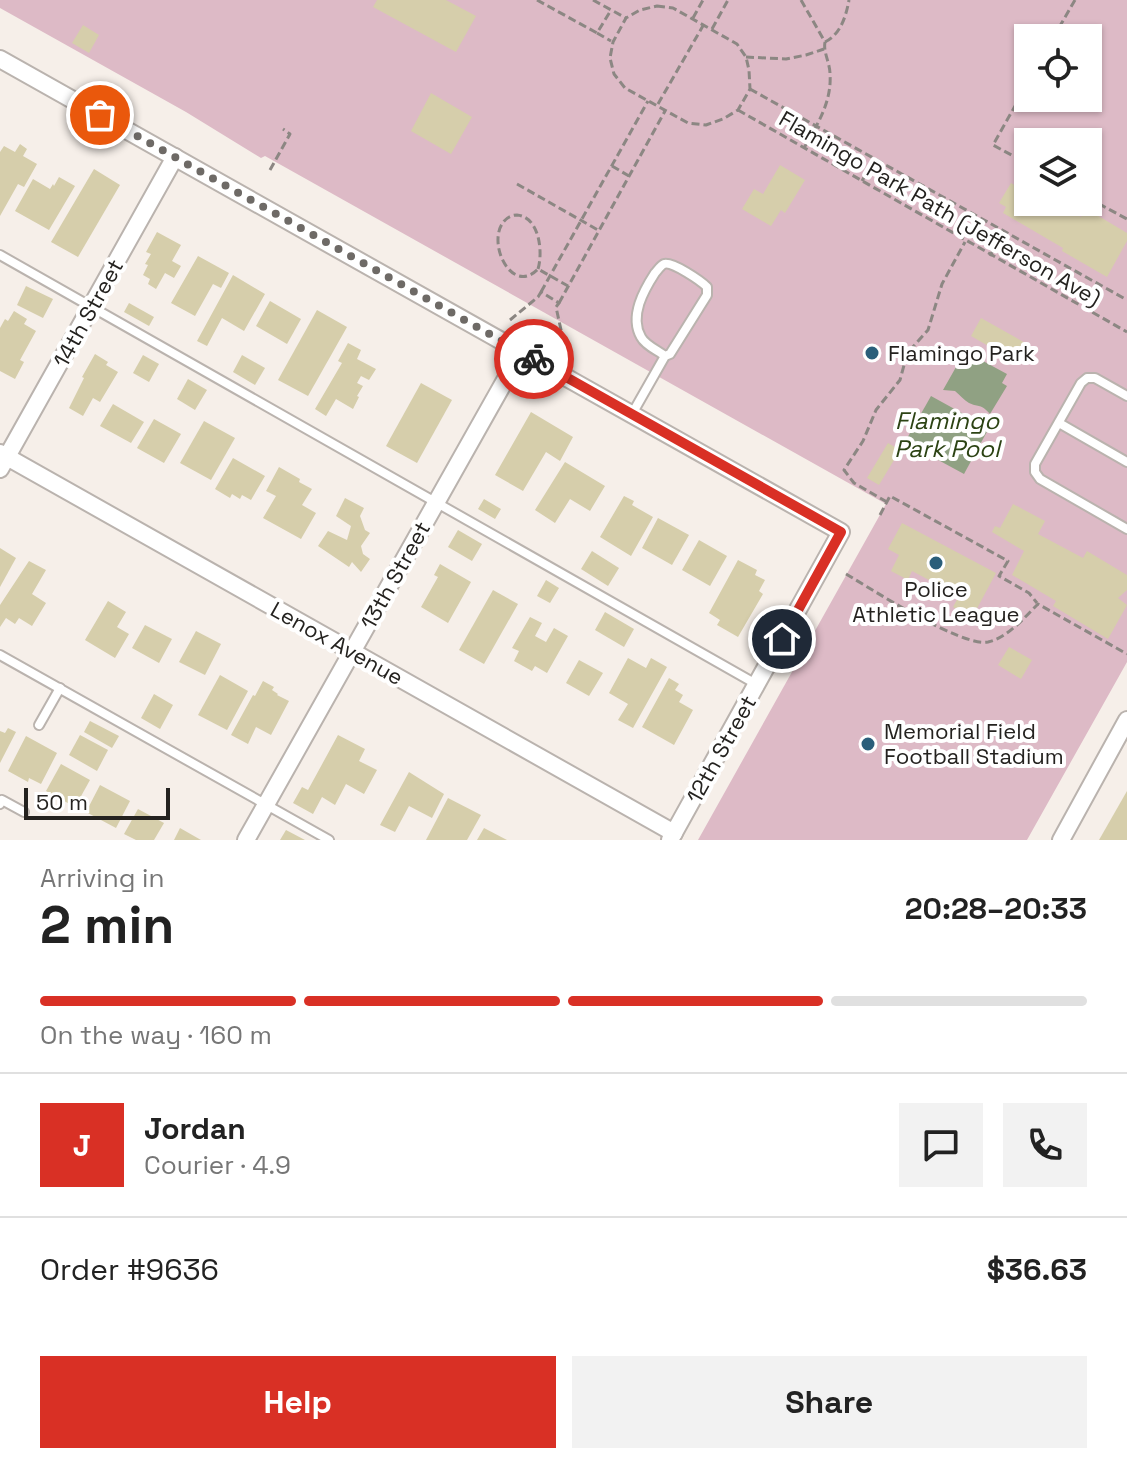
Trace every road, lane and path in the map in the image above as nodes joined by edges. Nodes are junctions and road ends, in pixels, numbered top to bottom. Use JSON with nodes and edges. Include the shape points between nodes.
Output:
{"nodes":[{"id":1,"x":537,"y":0,"type":"edge"},
{"id":2,"x":593,"y":0,"type":"edge"},
{"id":3,"x":703,"y":0,"type":"edge"},
{"id":4,"x":728,"y":0,"type":"edge"},
{"id":5,"x":801,"y":0,"type":"edge"},
{"id":6,"x":849,"y":0,"type":"edge"},
{"id":7,"x":1075,"y":0,"type":"edge"},
{"id":8,"x":611,"y":10,"type":"junction"},
{"id":9,"x":626,"y":18,"type":"junction"},
{"id":10,"x":693,"y":18,"type":"junction"},
{"id":11,"x":704,"y":24,"type":"junction"},
{"id":12,"x":1061,"y":24,"type":"edge"},
{"id":13,"x":712,"y":29,"type":"junction"},
{"id":14,"x":597,"y":33,"type":"junction"},
{"id":15,"x":613,"y":42,"type":"junction"},
{"id":16,"x":825,"y":42,"type":"junction"},
{"id":17,"x":824,"y":49,"type":"junction"},
{"id":18,"x":746,"y":57,"type":"junction"},
{"id":19,"x":0,"y":59,"type":"edge"},
{"id":20,"x":750,"y":89,"type":"junction"},
{"id":21,"x":648,"y":101,"type":"junction"},
{"id":22,"x":657,"y":106,"type":"junction"},
{"id":23,"x":1014,"y":108,"type":"edge"},
{"id":24,"x":738,"y":110,"type":"junction"},
{"id":25,"x":665,"y":111,"type":"junction"},
{"id":26,"x":817,"y":126,"type":"junction"},
{"id":27,"x":283,"y":129,"type":"dead end"},
{"id":28,"x":804,"y":148,"type":"junction"},
{"id":29,"x":1014,"y":156,"type":"edge"},
{"id":30,"x":175,"y":157,"type":"junction"},
{"id":31,"x":875,"y":158,"type":"junction"},
{"id":32,"x":612,"y":166,"type":"junction"},
{"id":33,"x":270,"y":170,"type":"dead end"},
{"id":34,"x":629,"y":176,"type":"junction"},
{"id":35,"x":862,"y":181,"type":"junction"},
{"id":36,"x":517,"y":184,"type":"dead end"},
{"id":37,"x":1102,"y":206,"type":"edge"},
{"id":38,"x":1127,"y":219,"type":"edge"},
{"id":39,"x":581,"y":221,"type":"junction"},
{"id":40,"x":598,"y":230,"type":"junction"},
{"id":41,"x":1005,"y":230,"type":"junction"},
{"id":42,"x":966,"y":242,"type":"junction"},
{"id":43,"x":0,"y":255,"type":"edge"},
{"id":44,"x":990,"y":256,"type":"junction"},
{"id":45,"x":538,"y":269,"type":"junction"},
{"id":46,"x":550,"y":276,"type":"junction"},
{"id":47,"x":568,"y":286,"type":"junction"},
{"id":48,"x":541,"y":292,"type":"junction"},
{"id":49,"x":1127,"y":300,"type":"edge"},
{"id":50,"x":559,"y":303,"type":"junction"},
{"id":51,"x":91,"y":307,"type":"junction"},
{"id":52,"x":510,"y":320,"type":"dead end"},
{"id":53,"x":1127,"y":332,"type":"edge"},
{"id":54,"x":563,"y":339,"type":"dead end"},
{"id":55,"x":521,"y":352,"type":"junction"},
{"id":56,"x":665,"y":356,"type":"junction"},
{"id":57,"x":1127,"y":396,"type":"edge"},
{"id":58,"x":632,"y":414,"type":"junction"},
{"id":59,"x":1059,"y":423,"type":"junction"},
{"id":60,"x":2,"y":460,"type":"edge"},
{"id":61,"x":1127,"y":462,"type":"edge"},
{"id":62,"x":437,"y":502,"type":"junction"},
{"id":63,"x":887,"y":502,"type":"junction"},
{"id":64,"x":880,"y":515,"type":"dead end"},
{"id":65,"x":1127,"y":529,"type":"edge"},
{"id":66,"x":846,"y":574,"type":"dead end"},
{"id":67,"x":1038,"y":604,"type":"junction"},
{"id":68,"x":352,"y":652,"type":"junction"},
{"id":69,"x":1127,"y":654,"type":"edge"},
{"id":70,"x":0,"y":655,"type":"edge"},
{"id":71,"x":757,"y":685,"type":"junction"},
{"id":72,"x":60,"y":688,"type":"junction"},
{"id":73,"x":1127,"y":720,"type":"edge"},
{"id":74,"x":39,"y":725,"type":"dead end"},
{"id":75,"x":0,"y":804,"type":"edge"},
{"id":76,"x":266,"y":805,"type":"junction"},
{"id":77,"x":24,"y":812,"type":"dead end"},
{"id":78,"x":672,"y":836,"type":"edge"},
{"id":79,"x":246,"y":840,"type":"edge"},
{"id":80,"x":329,"y":840,"type":"edge"},
{"id":81,"x":1061,"y":840,"type":"edge"}],
"edges":[{"from":1,"to":14,"type":"path"},
{"from":2,"to":8,"type":"path"},
{"from":3,"to":10,"type":"path"},
{"from":4,"to":13,"type":"path"},
{"from":5,"to":16,"type":"path"},
{"from":6,"to":16,"type":"path","via":[[837,33]]},
{"from":7,"to":12,"type":"path"},
{"from":8,"to":9,"type":"path"},
{"from":8,"to":14,"type":"path"},
{"from":9,"to":10,"type":"path","via":[[657,6]]},
{"from":9,"to":15,"type":"path"},
{"from":10,"to":11,"type":"path"},
{"from":11,"to":13,"type":"path"},
{"from":11,"to":22,"type":"path"},
{"from":13,"to":18,"type":"path","via":[[737,44]]},
{"from":14,"to":15,"type":"path"},
{"from":15,"to":21,"type":"path","via":[[614,74],[625,88]]},
{"from":16,"to":17,"type":"path"},
{"from":17,"to":18,"type":"path","via":[[786,59]]},
{"from":17,"to":26,"type":"path","via":[[831,83]]},
{"from":18,"to":20,"type":"path"},
{"from":19,"to":30,"type":"street"},
{"from":20,"to":24,"type":"path"},
{"from":20,"to":26,"type":"path"},
{"from":21,"to":22,"type":"path"},
{"from":21,"to":32,"type":"path"},
{"from":22,"to":25,"type":"path"},
{"from":23,"to":29,"type":"path","via":[[993,145]]},
{"from":24,"to":25,"type":"path","via":[[706,125]]},
{"from":24,"to":28,"type":"path","name":"Flamingo Park Path (Jefferson Ave)"},
{"from":25,"to":34,"type":"path"},
{"from":26,"to":28,"type":"path"},
{"from":26,"to":31,"type":"path"},
{"from":27,"to":33,"type":"path","via":[[290,134]]},
{"from":28,"to":35,"type":"path","name":"Flamingo Park Path (Jefferson Ave)"},
{"from":30,"to":51,"type":"street","name":"14th Street"},
{"from":30,"to":55,"type":"street"},
{"from":31,"to":35,"type":"path"},
{"from":31,"to":41,"type":"path"},
{"from":32,"to":34,"type":"path"},
{"from":32,"to":39,"type":"path"},
{"from":34,"to":40,"type":"path"},
{"from":35,"to":42,"type":"path","name":"Flamingo Park Path (Jefferson Ave)"},
{"from":36,"to":39,"type":"path"},
{"from":37,"to":38,"type":"path"},
{"from":39,"to":40,"type":"path"},
{"from":39,"to":46,"type":"path"},
{"from":40,"to":47,"type":"path"},
{"from":41,"to":44,"type":"path"},
{"from":41,"to":49,"type":"path"},
{"from":42,"to":44,"type":"path","name":"Flamingo Park Path (Jefferson Ave)"},
{"from":42,"to":63,"type":"path","via":[[942,284],[928,330],[911,349],[900,380],[876,410],[844,470],[854,483]]},
{"from":43,"to":51,"type":"lane"},
{"from":44,"to":53,"type":"path","name":"Flamingo Park Path (Jefferson Ave)"},
{"from":45,"to":45,"type":"path","via":[[519,276],[503,262],[498,235],[507,218],[518,215],[532,225],[540,246]]},
{"from":45,"to":46,"type":"path"},
{"from":46,"to":47,"type":"path"},
{"from":46,"to":48,"type":"path"},
{"from":47,"to":50,"type":"path"},
{"from":48,"to":50,"type":"path"},
{"from":48,"to":52,"type":"path"},
{"from":50,"to":54,"type":"path"},
{"from":51,"to":60,"type":"street","name":"14th Street"},
{"from":51,"to":62,"type":"lane"},
{"from":55,"to":58,"type":"street"},
{"from":55,"to":62,"type":"street","name":"13th Street"},
{"from":56,"to":56,"type":"lane","via":[[642,340],[637,329],[644,289],[659,268],[670,264],[702,282],[707,295]]},
{"from":56,"to":58,"type":"lane"},
{"from":57,"to":59,"type":"lane","via":[[1087,378]]},
{"from":58,"to":71,"type":"street","name":"12th Street","via":[[841,532]]},
{"from":59,"to":61,"type":"lane"},
{"from":59,"to":65,"type":"lane","via":[[1035,472]]},
{"from":60,"to":68,"type":"street","name":"Lenox Avenue"},
{"from":62,"to":68,"type":"street","name":"13th Street"},
{"from":62,"to":71,"type":"lane"},
{"from":63,"to":64,"type":"path"},
{"from":63,"to":67,"type":"path","via":[[890,496],[1008,561],[999,576]]},
{"from":66,"to":67,"type":"path","via":[[968,641],[996,639]]},
{"from":67,"to":69,"type":"path"},
{"from":68,"to":76,"type":"street","name":"13th Street"},
{"from":68,"to":78,"type":"street","name":"Lenox Avenue"},
{"from":70,"to":72,"type":"lane"},
{"from":71,"to":78,"type":"street","name":"12th Street"},
{"from":72,"to":74,"type":"lane"},
{"from":72,"to":76,"type":"lane"},
{"from":73,"to":81,"type":"street"},
{"from":75,"to":77,"type":"lane","via":[[2,800]]},
{"from":76,"to":79,"type":"street","name":"13th Street"},
{"from":76,"to":80,"type":"lane"}]}
